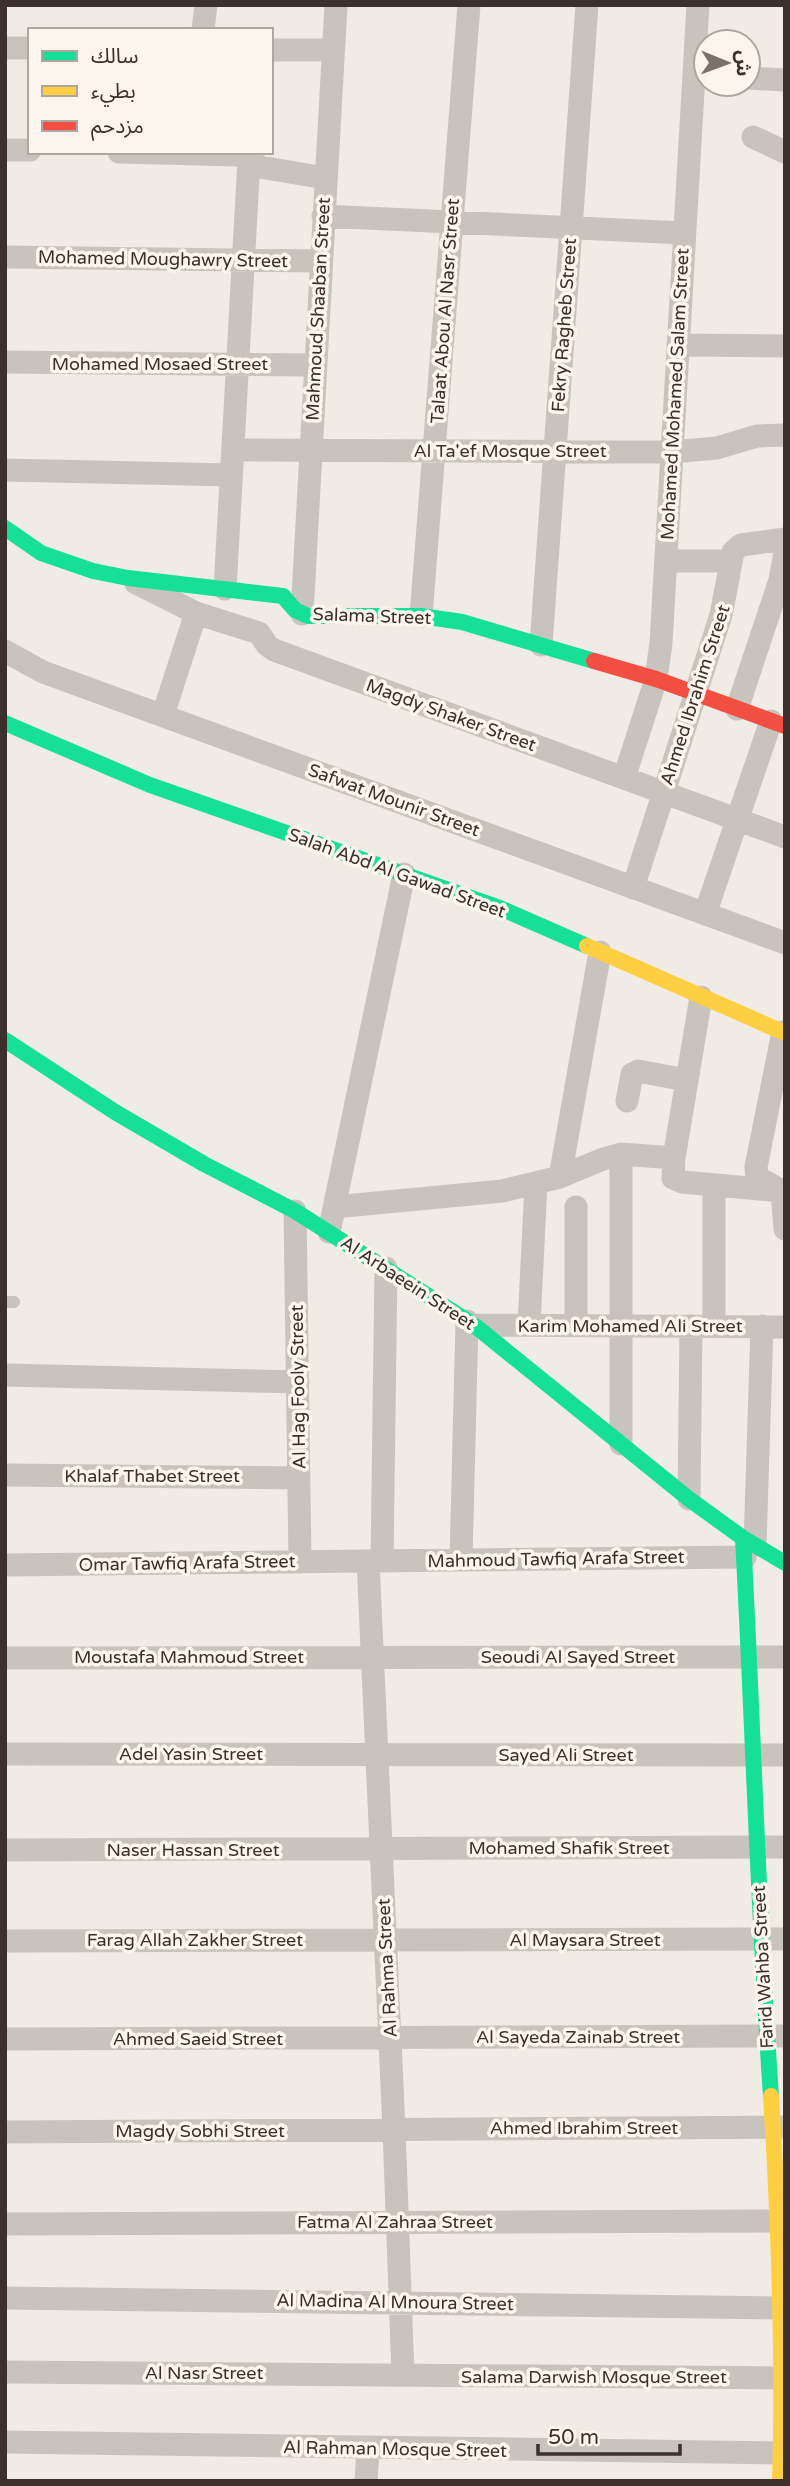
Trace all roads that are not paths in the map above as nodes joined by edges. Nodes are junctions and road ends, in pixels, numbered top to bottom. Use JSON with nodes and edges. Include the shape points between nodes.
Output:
{"nodes":[{"id":1,"x":206,"y":5,"type":"edge"},
{"id":2,"x":336,"y":5,"type":"edge"},
{"id":3,"x":468,"y":5,"type":"edge"},
{"id":4,"x":587,"y":5,"type":"edge"},
{"id":5,"x":698,"y":5,"type":"edge"},
{"id":6,"x":203,"y":28,"type":"edge"},
{"id":7,"x":699,"y":28,"type":"edge"},
{"id":8,"x":5,"y":48,"type":"edge"},
{"id":9,"x":28,"y":48,"type":"edge"},
{"id":10,"x":273,"y":50,"type":"edge"},
{"id":11,"x":333,"y":50,"type":"junction"},
{"id":12,"x":762,"y":79,"type":"edge"},
{"id":13,"x":785,"y":80,"type":"edge"},
{"id":14,"x":698,"y":98,"type":"edge"},
{"id":15,"x":753,"y":137,"type":"dead end"},
{"id":16,"x":5,"y":150,"type":"edge"},
{"id":17,"x":28,"y":150,"type":"edge"},
{"id":18,"x":785,"y":152,"type":"edge"},
{"id":19,"x":198,"y":154,"type":"edge"},
{"id":20,"x":249,"y":160,"type":"junction"},
{"id":21,"x":326,"y":178,"type":"junction"},
{"id":22,"x":323,"y":216,"type":"junction"},
{"id":23,"x":452,"y":222,"type":"junction"},
{"id":24,"x":571,"y":228,"type":"junction"},
{"id":25,"x":684,"y":233,"type":"junction"},
{"id":26,"x":5,"y":257,"type":"edge"},
{"id":27,"x":244,"y":260,"type":"junction"},
{"id":28,"x":321,"y":261,"type":"junction"},
{"id":29,"x":678,"y":345,"type":"junction"},
{"id":30,"x":785,"y":346,"type":"edge"},
{"id":31,"x":5,"y":362,"type":"edge"},
{"id":32,"x":238,"y":364,"type":"junction"},
{"id":33,"x":315,"y":365,"type":"junction"},
{"id":34,"x":785,"y":435,"type":"edge"},
{"id":35,"x":233,"y":450,"type":"junction"},
{"id":36,"x":311,"y":450,"type":"junction"},
{"id":37,"x":434,"y":451,"type":"junction"},
{"id":38,"x":555,"y":451,"type":"junction"},
{"id":39,"x":671,"y":452,"type":"junction"},
{"id":40,"x":5,"y":470,"type":"edge"},
{"id":41,"x":231,"y":475,"type":"junction"},
{"id":42,"x":5,"y":528,"type":"edge"},
{"id":43,"x":785,"y":539,"type":"edge"},
{"id":44,"x":785,"y":552,"type":"edge"},
{"id":45,"x":785,"y":557,"type":"edge"},
{"id":46,"x":666,"y":561,"type":"junction"},
{"id":47,"x":731,"y":561,"type":"junction"},
{"id":48,"x":128,"y":578,"type":"junction"},
{"id":49,"x":225,"y":589,"type":"junction"},
{"id":50,"x":196,"y":613,"type":"junction"},
{"id":51,"x":302,"y":614,"type":"junction"},
{"id":52,"x":421,"y":616,"type":"junction"},
{"id":53,"x":541,"y":645,"type":"junction"},
{"id":54,"x":5,"y":651,"type":"edge"},
{"id":55,"x":656,"y":679,"type":"junction"},
{"id":56,"x":696,"y":694,"type":"junction"},
{"id":57,"x":737,"y":709,"type":"junction"},
{"id":58,"x":163,"y":715,"type":"junction"},
{"id":59,"x":5,"y":723,"type":"edge"},
{"id":60,"x":778,"y":724,"type":"edge"},
{"id":61,"x":624,"y":778,"type":"junction"},
{"id":62,"x":664,"y":793,"type":"junction"},
{"id":63,"x":737,"y":820,"type":"junction"},
{"id":64,"x":785,"y":837,"type":"edge"},
{"id":65,"x":404,"y":874,"type":"junction"},
{"id":66,"x":633,"y":888,"type":"junction"},
{"id":67,"x":705,"y":914,"type":"junction"},
{"id":68,"x":785,"y":943,"type":"edge"},
{"id":69,"x":600,"y":952,"type":"junction"},
{"id":70,"x":701,"y":997,"type":"junction"},
{"id":71,"x":784,"y":1033,"type":"edge"},
{"id":72,"x":5,"y":1040,"type":"edge"},
{"id":73,"x":686,"y":1080,"type":"junction"},
{"id":74,"x":627,"y":1101,"type":"dead end"},
{"id":75,"x":621,"y":1154,"type":"junction"},
{"id":76,"x":674,"y":1158,"type":"junction"},
{"id":77,"x":559,"y":1177,"type":"junction"},
{"id":78,"x":536,"y":1184,"type":"junction"},
{"id":79,"x":713,"y":1185,"type":"junction"},
{"id":80,"x":782,"y":1191,"type":"junction"},
{"id":81,"x":576,"y":1207,"type":"dead end"},
{"id":82,"x":334,"y":1208,"type":"junction"},
{"id":83,"x":295,"y":1211,"type":"junction"},
{"id":84,"x":785,"y":1229,"type":"edge"},
{"id":85,"x":329,"y":1232,"type":"junction"},
{"id":86,"x":386,"y":1268,"type":"junction"},
{"id":87,"x":471,"y":1323,"type":"junction"},
{"id":88,"x":529,"y":1325,"type":"junction"},
{"id":89,"x":576,"y":1326,"type":"junction"},
{"id":90,"x":622,"y":1326,"type":"junction"},
{"id":91,"x":702,"y":1326,"type":"junction"},
{"id":92,"x":774,"y":1327,"type":"edge"},
{"id":93,"x":5,"y":1375,"type":"edge"},
{"id":94,"x":298,"y":1382,"type":"junction"},
{"id":95,"x":621,"y":1444,"type":"junction"},
{"id":96,"x":5,"y":1475,"type":"edge"},
{"id":97,"x":299,"y":1478,"type":"junction"},
{"id":98,"x":689,"y":1499,"type":"junction"},
{"id":99,"x":748,"y":1547,"type":"junction"},
{"id":100,"x":461,"y":1560,"type":"junction"},
{"id":101,"x":375,"y":1561,"type":"junction"},
{"id":102,"x":300,"y":1562,"type":"junction"},
{"id":103,"x":785,"y":1563,"type":"edge"},
{"id":104,"x":5,"y":1565,"type":"edge"},
{"id":105,"x":750,"y":1656,"type":"junction"},
{"id":106,"x":372,"y":1657,"type":"junction"},
{"id":107,"x":785,"y":1657,"type":"edge"},
{"id":108,"x":5,"y":1658,"type":"edge"},
{"id":109,"x":5,"y":1754,"type":"edge"},
{"id":110,"x":377,"y":1755,"type":"junction"},
{"id":111,"x":755,"y":1755,"type":"junction"},
{"id":112,"x":785,"y":1755,"type":"edge"},
{"id":113,"x":757,"y":1847,"type":"junction"},
{"id":114,"x":785,"y":1847,"type":"edge"},
{"id":115,"x":381,"y":1849,"type":"junction"},
{"id":116,"x":5,"y":1850,"type":"edge"},
{"id":117,"x":760,"y":1939,"type":"junction"},
{"id":118,"x":785,"y":1939,"type":"edge"},
{"id":119,"x":386,"y":1940,"type":"junction"},
{"id":120,"x":5,"y":1941,"type":"edge"},
{"id":121,"x":775,"y":2036,"type":"edge"},
{"id":122,"x":390,"y":2038,"type":"junction"},
{"id":123,"x":5,"y":2039,"type":"edge"},
{"id":124,"x":779,"y":2127,"type":"edge"},
{"id":125,"x":394,"y":2129,"type":"junction"},
{"id":126,"x":5,"y":2132,"type":"edge"},
{"id":127,"x":782,"y":2221,"type":"edge"},
{"id":128,"x":397,"y":2222,"type":"junction"},
{"id":129,"x":5,"y":2224,"type":"edge"},
{"id":130,"x":5,"y":2298,"type":"edge"},
{"id":131,"x":400,"y":2302,"type":"junction"},
{"id":132,"x":783,"y":2308,"type":"edge"},
{"id":133,"x":5,"y":2372,"type":"edge"},
{"id":134,"x":403,"y":2375,"type":"junction"},
{"id":135,"x":784,"y":2378,"type":"edge"},
{"id":136,"x":5,"y":2442,"type":"edge"},
{"id":137,"x":368,"y":2449,"type":"junction"},
{"id":138,"x":783,"y":2453,"type":"edge"},
{"id":139,"x":366,"y":2481,"type":"edge"},
{"id":140,"x":780,"y":2481,"type":"edge"}],
"edges":[{"from":1,"to":6,"type":"street"},
{"from":2,"to":11,"type":"street","name":"Mahmoud Shaaban Street"},
{"from":3,"to":23,"type":"street","name":"Talaat Abou Al Nasr Street"},
{"from":4,"to":24,"type":"street","name":"Fekry Ragheb Street"},
{"from":5,"to":7,"type":"street","name":"Mohamed Mohamed Salam Street"},
{"from":8,"to":9,"type":"street"},
{"from":10,"to":11,"type":"street"},
{"from":11,"to":21,"type":"street","name":"Mahmoud Shaaban Street"},
{"from":12,"to":13,"type":"street"},
{"from":14,"to":25,"type":"street","name":"Mohamed Mohamed Salam Street"},
{"from":15,"to":18,"type":"street"},
{"from":16,"to":17,"type":"street"},
{"from":19,"to":20,"type":"street","via":[[237,155]]},
{"from":20,"to":21,"type":"street","via":[[260,167]]},
{"from":20,"to":27,"type":"street"},
{"from":21,"to":22,"type":"street","name":"Mahmoud Shaaban Street"},
{"from":22,"to":23,"type":"street"},
{"from":22,"to":28,"type":"street","name":"Mahmoud Shaaban Street"},
{"from":23,"to":24,"type":"street"},
{"from":23,"to":37,"type":"street","name":"Talaat Abou Al Nasr Street"},
{"from":24,"to":25,"type":"street"},
{"from":24,"to":38,"type":"street","name":"Fekry Ragheb Street"},
{"from":25,"to":29,"type":"street","name":"Mohamed Mohamed Salam Street"},
{"from":26,"to":27,"type":"street","name":"Mohamed Moughawry Street"},
{"from":27,"to":28,"type":"street","name":"Mohamed Moughawry Street"},
{"from":27,"to":32,"type":"street"},
{"from":28,"to":33,"type":"street","name":"Mahmoud Shaaban Street"},
{"from":29,"to":30,"type":"street"},
{"from":29,"to":39,"type":"street","name":"Mohamed Mohamed Salam Street"},
{"from":31,"to":32,"type":"street","name":"Mohamed Mosaed Street"},
{"from":32,"to":33,"type":"street","name":"Mohamed Mosaed Street"},
{"from":32,"to":35,"type":"street"},
{"from":33,"to":36,"type":"street","name":"Mahmoud Shaaban Street"},
{"from":34,"to":39,"type":"street","name":"Al Ta'ef Mosque Street"},
{"from":35,"to":36,"type":"street","name":"Al Ta'ef Mosque Street"},
{"from":35,"to":41,"type":"street"},
{"from":36,"to":37,"type":"street","name":"Al Ta'ef Mosque Street"},
{"from":36,"to":51,"type":"street","name":"Mahmoud Shaaban Street"},
{"from":37,"to":38,"type":"street","name":"Al Ta'ef Mosque Street"},
{"from":37,"to":52,"type":"street","name":"Talaat Abou Al Nasr Street"},
{"from":38,"to":39,"type":"street","name":"Al Ta'ef Mosque Street"},
{"from":38,"to":53,"type":"street","name":"Fekry Ragheb Street"},
{"from":39,"to":46,"type":"street","name":"Mohamed Mohamed Salam Street"},
{"from":40,"to":41,"type":"street"},
{"from":41,"to":49,"type":"street"},
{"from":42,"to":48,"type":"street","name":"Salama Street","via":[[41,553]]},
{"from":43,"to":47,"type":"street","via":[[741,545]]},
{"from":44,"to":45,"type":"street"},
{"from":45,"to":57,"type":"street"},
{"from":46,"to":47,"type":"street"},
{"from":46,"to":55,"type":"street","name":"Mohamed Mohamed Salam Street"},
{"from":47,"to":56,"type":"street","name":"Ahmed Ibrahim Street","via":[[725,602]]},
{"from":48,"to":49,"type":"street","name":"Salama Street"},
{"from":48,"to":50,"type":"street","name":"Magdy Shaker Street"},
{"from":49,"to":51,"type":"street","name":"Salama Street","via":[[283,596]]},
{"from":50,"to":58,"type":"street"},
{"from":50,"to":61,"type":"street","name":"Magdy Shaker Street","via":[[259,633],[274,650]]},
{"from":51,"to":52,"type":"street","name":"Salama Street"},
{"from":52,"to":53,"type":"street","name":"Salama Street","via":[[462,622]]},
{"from":53,"to":55,"type":"street","name":"Salama Street"},
{"from":54,"to":58,"type":"street","name":"Safwat Mounir Street","via":[[43,671]]},
{"from":55,"to":56,"type":"street","name":"Salama Street"},
{"from":55,"to":61,"type":"street","name":"Mohamed Mohamed Salam Street"},
{"from":56,"to":57,"type":"street","name":"Salama Street"},
{"from":56,"to":62,"type":"street","name":"Ahmed Ibrahim Street"},
{"from":57,"to":60,"type":"street","name":"Salama Street"},
{"from":58,"to":66,"type":"street","name":"Safwat Mounir Street"},
{"from":59,"to":65,"type":"street","name":"Salah Abd Al Gawad Street","via":[[150,785]]},
{"from":60,"to":63,"type":"street"},
{"from":61,"to":62,"type":"street","name":"Magdy Shaker Street"},
{"from":62,"to":63,"type":"street","name":"Magdy Shaker Street"},
{"from":62,"to":66,"type":"street","name":"Ahmed Ibrahim Street"},
{"from":63,"to":64,"type":"street","name":"Magdy Shaker Street"},
{"from":63,"to":67,"type":"street"},
{"from":65,"to":69,"type":"street","name":"Salah Abd Al Gawad Street","via":[[500,908]]},
{"from":65,"to":82,"type":"street"},
{"from":66,"to":67,"type":"street","name":"Safwat Mounir Street"},
{"from":67,"to":68,"type":"street","name":"Safwat Mounir Street"},
{"from":69,"to":70,"type":"street","name":"Salah Abd Al Gawad Street"},
{"from":69,"to":77,"type":"street"},
{"from":70,"to":71,"type":"street","name":"Salah Abd Al Gawad Street"},
{"from":70,"to":73,"type":"street"},
{"from":71,"to":80,"type":"street","via":[[756,1167],[757,1177]]},
{"from":72,"to":83,"type":"street","name":"Al Arbaeein Street","via":[[115,1112]]},
{"from":73,"to":74,"type":"street","via":[[638,1071],[632,1074]]},
{"from":73,"to":76,"type":"street"},
{"from":75,"to":76,"type":"street"},
{"from":75,"to":77,"type":"street"},
{"from":75,"to":90,"type":"street"},
{"from":76,"to":79,"type":"street","via":[[676,1181]]},
{"from":77,"to":78,"type":"street"},
{"from":78,"to":82,"type":"street"},
{"from":78,"to":88,"type":"street"},
{"from":79,"to":80,"type":"street"},
{"from":79,"to":91,"type":"street"},
{"from":80,"to":84,"type":"street"},
{"from":81,"to":89,"type":"street"},
{"from":82,"to":85,"type":"street"},
{"from":83,"to":85,"type":"street","name":"Al Arbaeein Street"},
{"from":83,"to":94,"type":"street","name":"Al Hag Fooly Street"},
{"from":85,"to":86,"type":"street","name":"Al Arbaeein Street"},
{"from":86,"to":87,"type":"street","name":"Al Arbaeein Street"},
{"from":86,"to":101,"type":"street","name":"Al Rahma Street"},
{"from":87,"to":88,"type":"street","name":"Karim Mohamed Ali Street"},
{"from":87,"to":95,"type":"street","name":"Al Arbaeein Street"},
{"from":87,"to":100,"type":"street"},
{"from":88,"to":89,"type":"street","name":"Karim Mohamed Ali Street"},
{"from":89,"to":90,"type":"street","name":"Karim Mohamed Ali Street"},
{"from":90,"to":91,"type":"street","name":"Karim Mohamed Ali Street"},
{"from":90,"to":95,"type":"street"},
{"from":91,"to":92,"type":"street","name":"Karim Mohamed Ali Street"},
{"from":91,"to":98,"type":"street"},
{"from":92,"to":99,"type":"street"},
{"from":93,"to":94,"type":"street"},
{"from":94,"to":97,"type":"street","name":"Al Hag Fooly Street"},
{"from":95,"to":98,"type":"street","name":"Al Arbaeein Street"},
{"from":96,"to":97,"type":"street","name":"Khalaf Thabet Street"},
{"from":97,"to":102,"type":"street","name":"Al Hag Fooly Street"},
{"from":98,"to":99,"type":"street","name":"Al Arbaeein Street"},
{"from":99,"to":100,"type":"street","name":"Mahmoud Tawfiq Arafa Street"},
{"from":99,"to":103,"type":"street","name":"Al Arbaeein Street"},
{"from":99,"to":105,"type":"street","name":"Farid Wahba Street"},
{"from":100,"to":101,"type":"street","name":"Mahmoud Tawfiq Arafa Street"},
{"from":101,"to":102,"type":"street","name":"Omar Tawfiq Arafa Street"},
{"from":101,"to":106,"type":"street","name":"Al Rahma Street"},
{"from":102,"to":104,"type":"street","name":"Omar Tawfiq Arafa Street"},
{"from":105,"to":106,"type":"street","name":"Seoudi Al Sayed Street"},
{"from":105,"to":107,"type":"street","name":"Seoudi Al Sayed Street"},
{"from":105,"to":111,"type":"street","name":"Farid Wahba Street"},
{"from":106,"to":108,"type":"street","name":"Moustafa Mahmoud Street"},
{"from":106,"to":110,"type":"street","name":"Al Rahma Street"},
{"from":109,"to":110,"type":"street","name":"Adel Yasin Street"},
{"from":110,"to":111,"type":"street","name":"Sayed Ali Street"},
{"from":110,"to":115,"type":"street","name":"Al Rahma Street"},
{"from":111,"to":112,"type":"street","name":"Sayed Ali Street"},
{"from":111,"to":113,"type":"street","name":"Farid Wahba Street"},
{"from":113,"to":114,"type":"street","name":"Mohamed Shafik Street"},
{"from":113,"to":115,"type":"street","name":"Mohamed Shafik Street"},
{"from":113,"to":117,"type":"street","name":"Farid Wahba Street"},
{"from":115,"to":116,"type":"street","name":"Naser Hassan Street"},
{"from":115,"to":119,"type":"street","name":"Al Rahma Street"},
{"from":117,"to":118,"type":"street","name":"Al Maysara Street"},
{"from":117,"to":119,"type":"street","name":"Al Maysara Street"},
{"from":117,"to":121,"type":"street","name":"Farid Wahba Street"},
{"from":119,"to":120,"type":"street","name":"Farag Allah Zakher Street"},
{"from":119,"to":122,"type":"street","name":"Al Rahma Street"},
{"from":121,"to":122,"type":"street","name":"Al Sayeda Zainab Street"},
{"from":121,"to":124,"type":"street","name":"Farid Wahba Street"},
{"from":122,"to":123,"type":"street","name":"Ahmed Saeid Street"},
{"from":122,"to":125,"type":"street","name":"Al Rahma Street"},
{"from":124,"to":125,"type":"street","name":"Ahmed Ibrahim Street"},
{"from":124,"to":127,"type":"street","name":"Farid Wahba Street"},
{"from":125,"to":126,"type":"street","name":"Magdy Sobhi Street"},
{"from":125,"to":128,"type":"street","name":"Al Rahma Street"},
{"from":127,"to":128,"type":"street","name":"Fatma Al Zahraa Street"},
{"from":127,"to":132,"type":"street","name":"Farid Wahba Street"},
{"from":128,"to":129,"type":"street","name":"Fatma Al Zahraa Street"},
{"from":128,"to":131,"type":"street","name":"Al Rahma Street"},
{"from":130,"to":131,"type":"street","name":"Al Madina Al Mnoura Street"},
{"from":131,"to":132,"type":"street","name":"Al Madina Al Mnoura Street"},
{"from":131,"to":134,"type":"street","name":"Al Rahma Street"},
{"from":132,"to":135,"type":"street","name":"Farid Wahba Street"},
{"from":133,"to":134,"type":"street","name":"Al Nasr Street"},
{"from":134,"to":135,"type":"street","name":"Salama Darwish Mosque Street"},
{"from":135,"to":138,"type":"street","name":"Farid Wahba Street"},
{"from":136,"to":137,"type":"street","name":"Al Rahman Mosque Street"},
{"from":137,"to":138,"type":"street","name":"Al Rahman Mosque Street"},
{"from":137,"to":139,"type":"street"},
{"from":138,"to":140,"type":"street","name":"Farid Wahba Street"}]}
